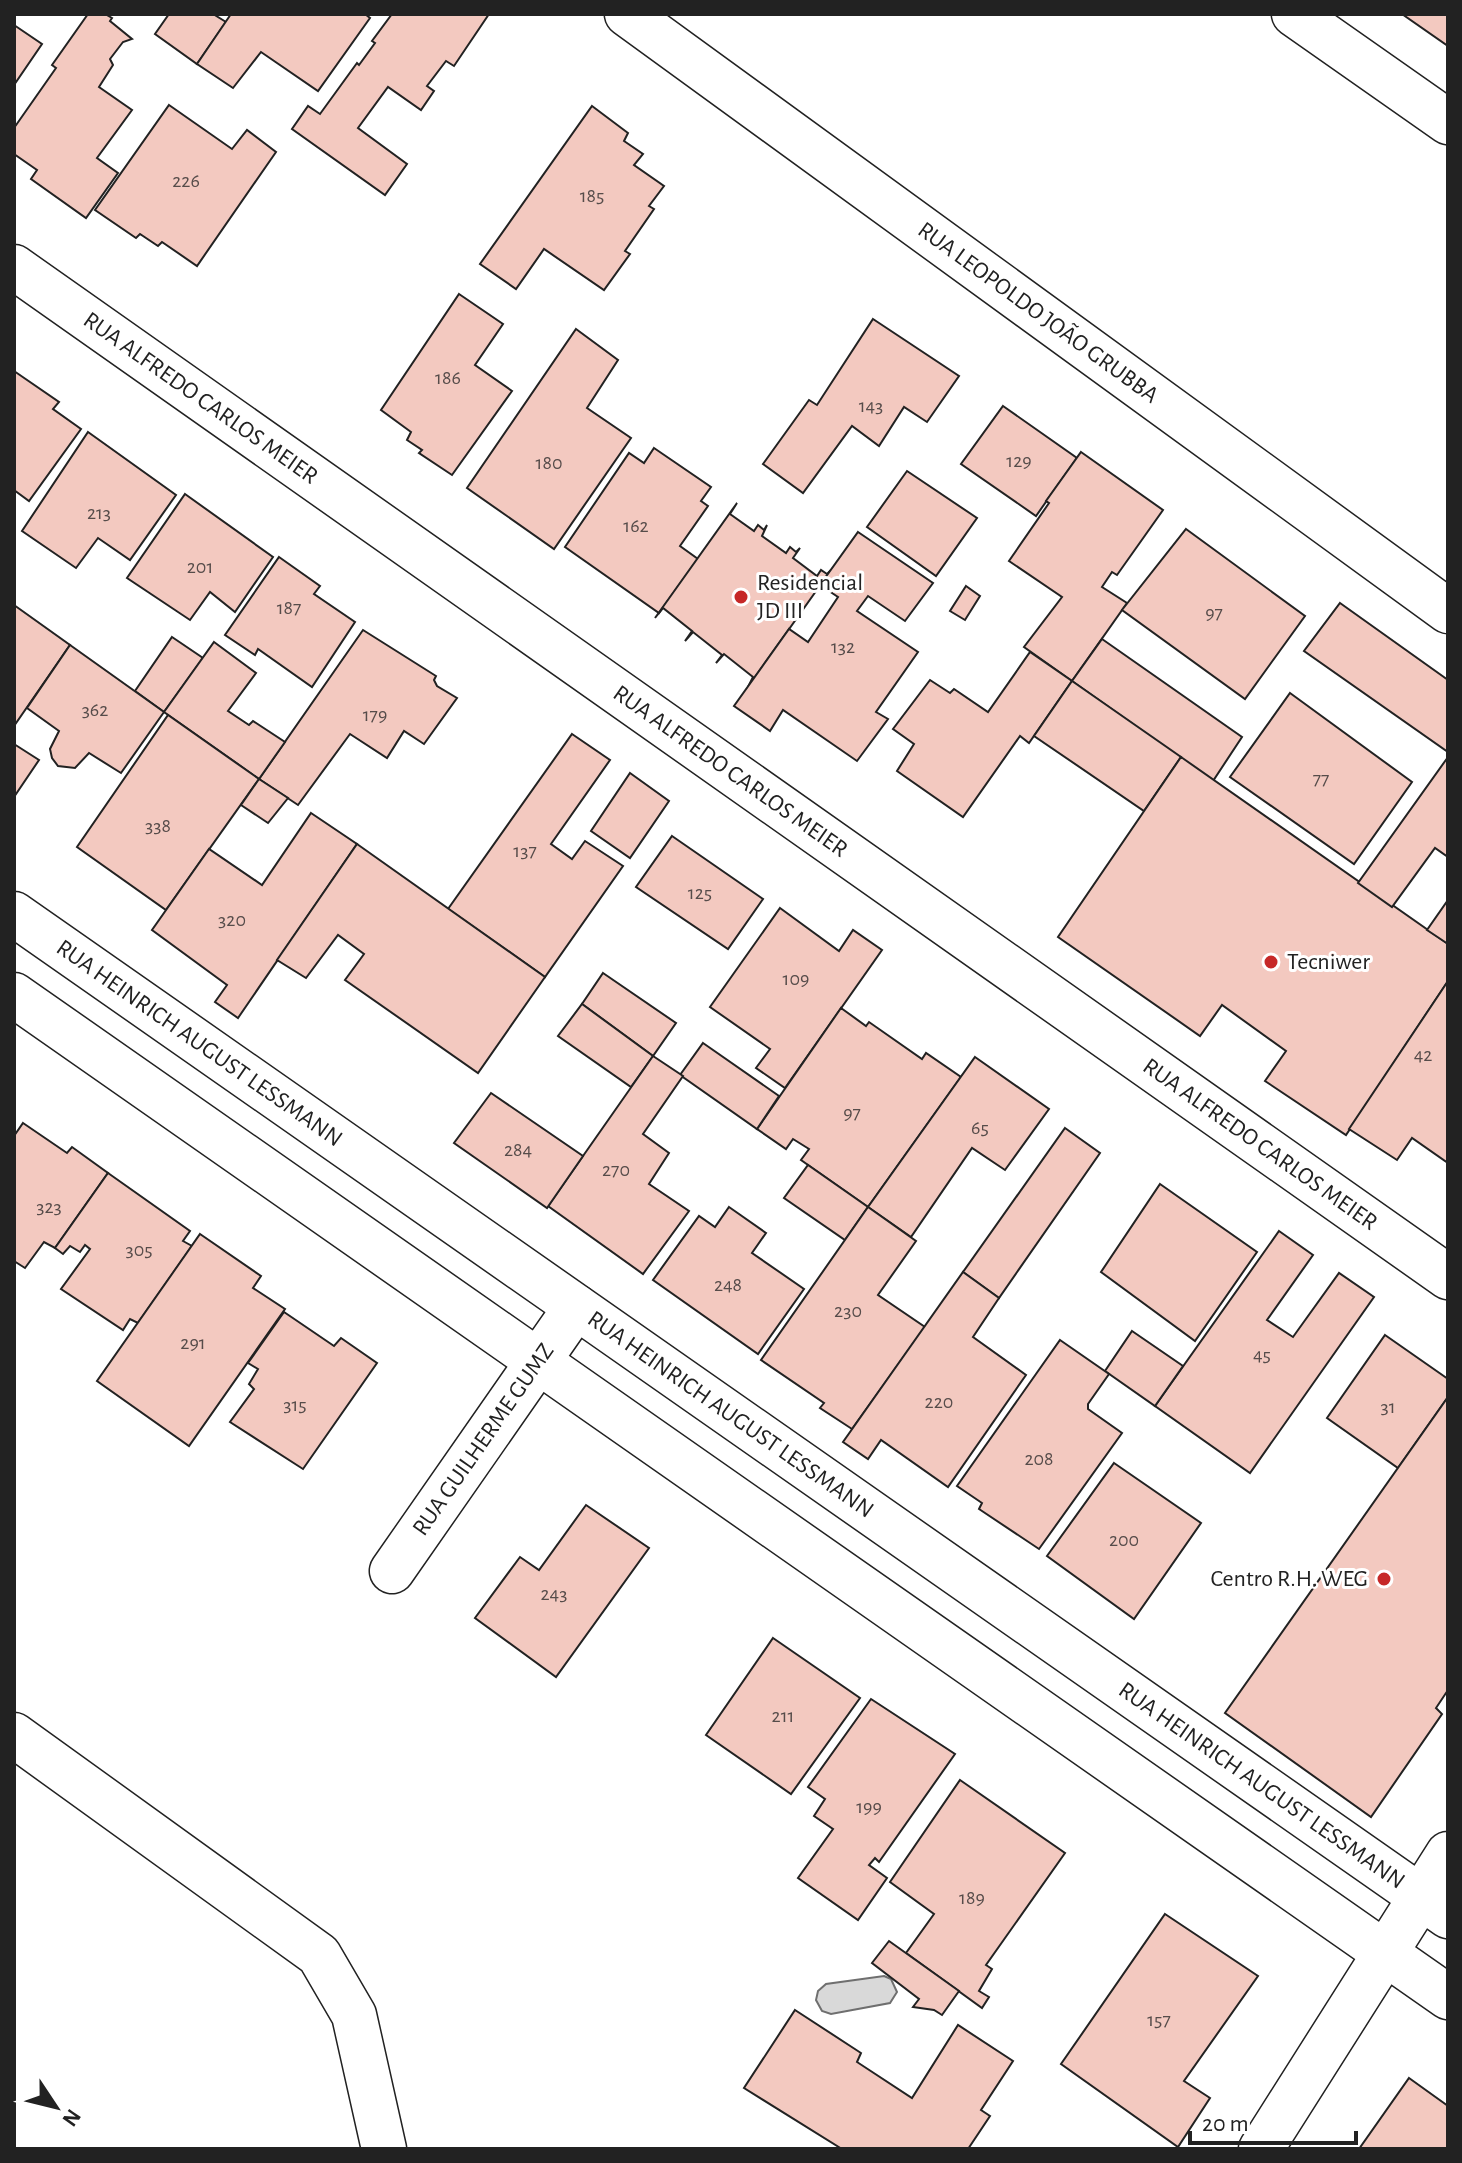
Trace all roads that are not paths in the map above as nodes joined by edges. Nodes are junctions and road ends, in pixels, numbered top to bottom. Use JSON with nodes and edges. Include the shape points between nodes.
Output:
{"nodes":[{"id":1,"x":627,"y":14,"type":"edge"},
{"id":2,"x":1294,"y":14,"type":"edge"},
{"id":3,"x":1448,"y":122,"type":"edge"},
{"id":4,"x":14,"y":267,"type":"edge"},
{"id":5,"x":1448,"y":611,"type":"edge"},
{"id":6,"x":14,"y":914,"type":"edge"},
{"id":7,"x":14,"y":995,"type":"edge"},
{"id":8,"x":1448,"y":1277,"type":"edge"},
{"id":9,"x":576,"y":1307,"type":"junction"},
{"id":10,"x":538,"y":1361,"type":"junction"},
{"id":11,"x":392,"y":1571,"type":"dead end"},
{"id":12,"x":14,"y":1735,"type":"edge"},
{"id":13,"x":1448,"y":1854,"type":"edge"},
{"id":14,"x":1434,"y":1907,"type":"edge"},
{"id":15,"x":1385,"y":1953,"type":"junction"},
{"id":16,"x":1448,"y":1997,"type":"edge"},
{"id":17,"x":384,"y":2149,"type":"edge"},
{"id":18,"x":1261,"y":2149,"type":"edge"}],
"edges":[{"from":1,"to":5,"type":"street","name":"RUA LEOPOLDO JOÃO GRUBBA"},
{"from":2,"to":3,"type":"street"},
{"from":4,"to":8,"type":"street","name":"RUA ALFREDO CARLOS MEIER"},
{"from":6,"to":9,"type":"street","name":"RUA HEINRICH AUGUST LESSMANN"},
{"from":7,"to":10,"type":"street"},
{"from":9,"to":10,"type":"street","name":"RUA GUILHERME GUMZ"},
{"from":9,"to":14,"type":"street","name":"RUA HEINRICH AUGUST LESSMANN"},
{"from":10,"to":11,"type":"street","name":"RUA GUILHERME GUMZ"},
{"from":10,"to":15,"type":"street"},
{"from":12,"to":17,"type":"street","via":[[319,1955],[354,2015]]},
{"from":13,"to":14,"type":"street"},
{"from":14,"to":15,"type":"street"},
{"from":15,"to":16,"type":"street"},
{"from":15,"to":18,"type":"street"}]}
